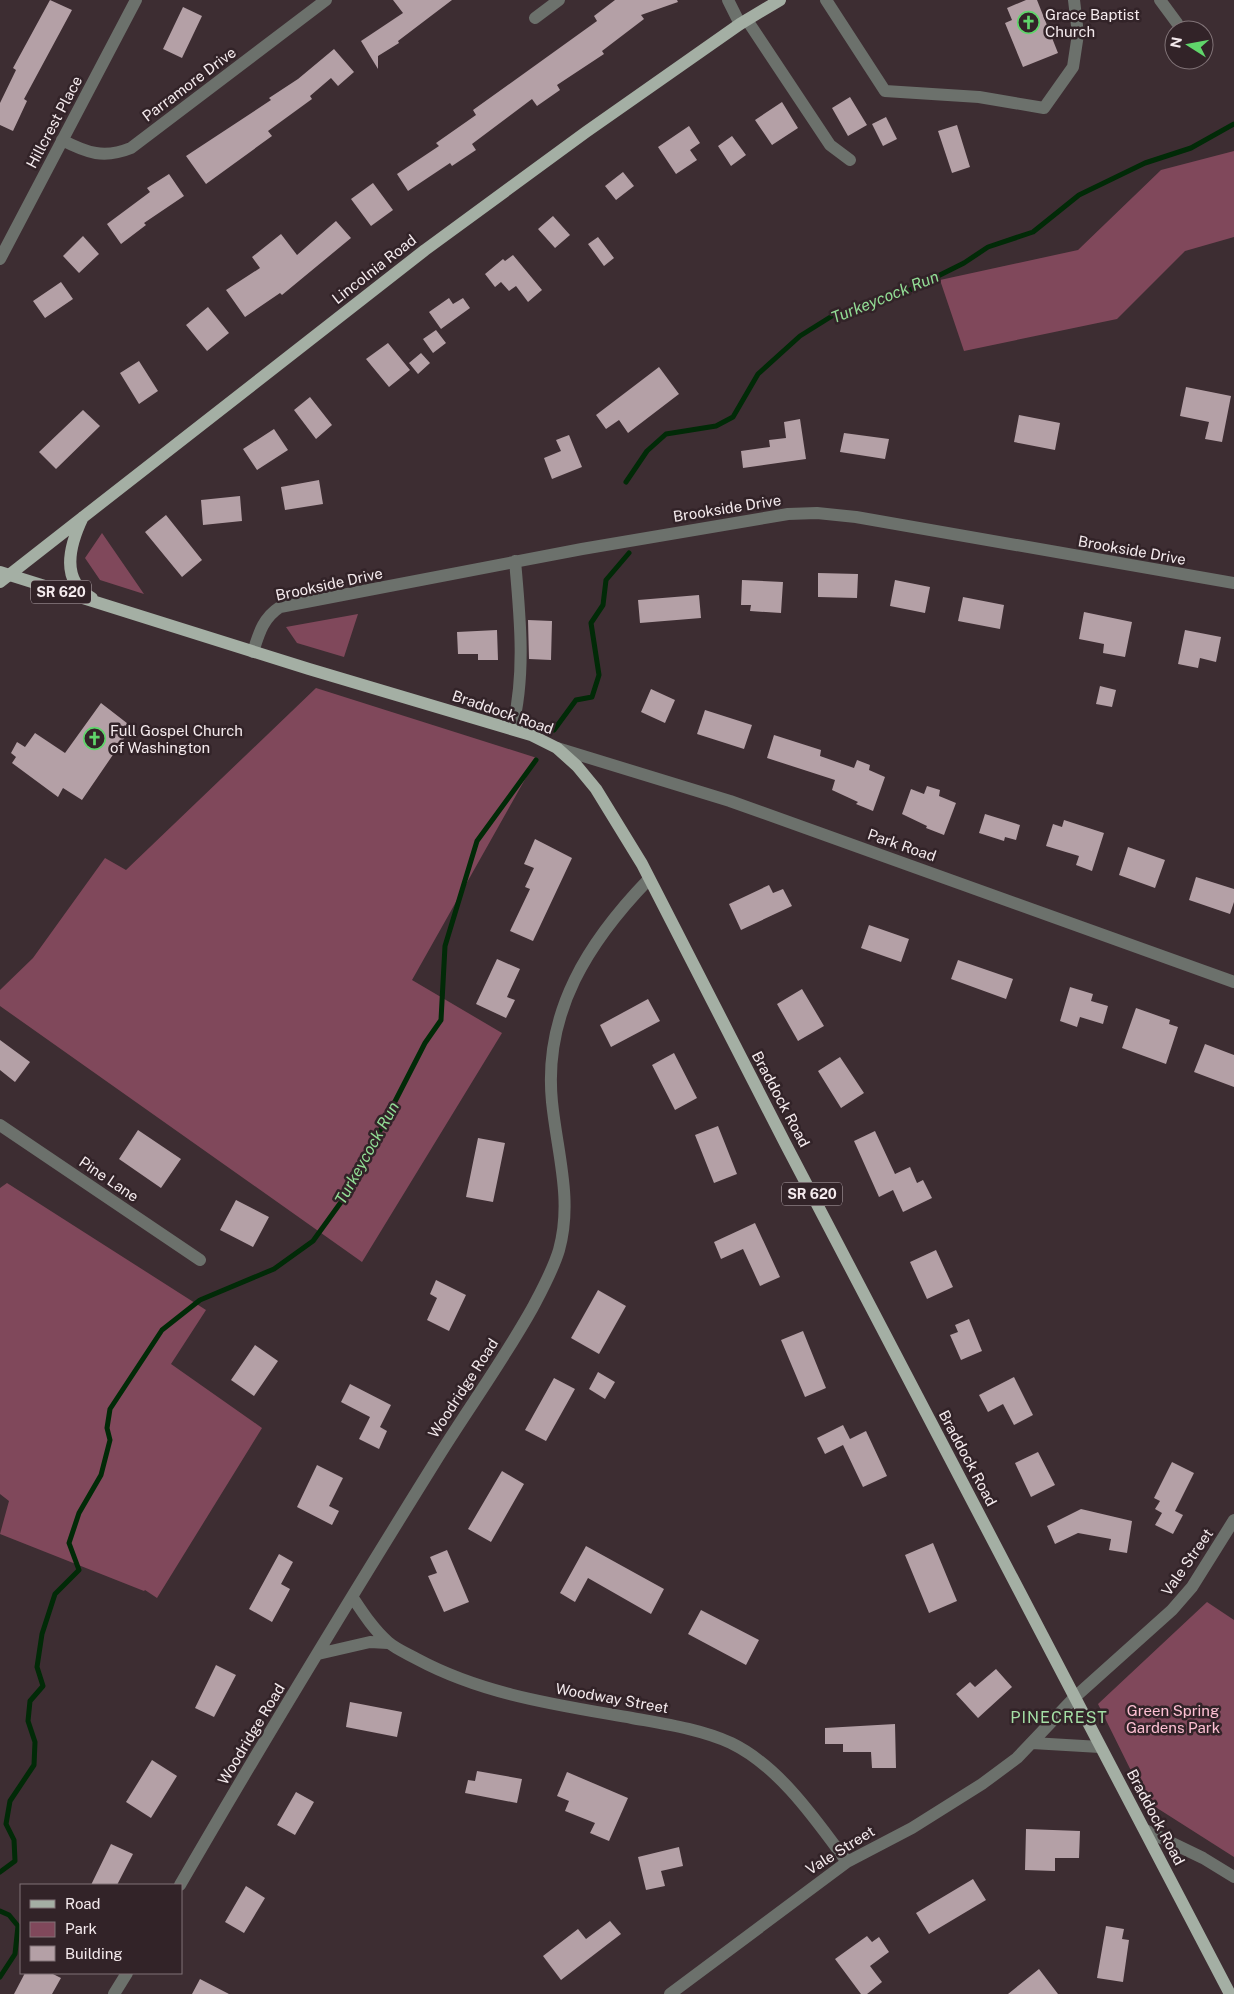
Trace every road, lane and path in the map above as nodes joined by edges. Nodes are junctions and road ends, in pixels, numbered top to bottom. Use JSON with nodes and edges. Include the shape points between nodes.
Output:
{"nodes":[{"id":1,"x":136,"y":0,"type":"edge"},
{"id":2,"x":326,"y":0,"type":"edge"},
{"id":3,"x":559,"y":0,"type":"edge"},
{"id":4,"x":728,"y":0,"type":"edge"},
{"id":5,"x":780,"y":0,"type":"edge"},
{"id":6,"x":826,"y":0,"type":"edge"},
{"id":7,"x":1074,"y":0,"type":"edge"},
{"id":8,"x":1160,"y":0,"type":"edge"},
{"id":9,"x":535,"y":18,"type":"dead end"},
{"id":10,"x":1175,"y":20,"type":"edge"},
{"id":11,"x":744,"y":22,"type":"junction"},
{"id":12,"x":62,"y":140,"type":"junction"},
{"id":13,"x":850,"y":160,"type":"dead end"},
{"id":14,"x":0,"y":259,"type":"edge"},
{"id":15,"x":84,"y":515,"type":"junction"},
{"id":16,"x":515,"y":561,"type":"junction"},
{"id":17,"x":2,"y":576,"type":"edge"},
{"id":18,"x":1234,"y":583,"type":"edge"},
{"id":19,"x":114,"y":609,"type":"junction"},
{"id":20,"x":253,"y":652,"type":"junction"},
{"id":21,"x":512,"y":729,"type":"junction"},
{"id":22,"x":556,"y":748,"type":"junction"},
{"id":23,"x":649,"y":879,"type":"junction"},
{"id":24,"x":1234,"y":982,"type":"edge"},
{"id":25,"x":0,"y":1125,"type":"edge"},
{"id":26,"x":200,"y":1260,"type":"dead end"},
{"id":27,"x":1234,"y":1520,"type":"edge"},
{"id":28,"x":352,"y":1598,"type":"junction"},
{"id":29,"x":388,"y":1643,"type":"junction"},
{"id":30,"x":318,"y":1654,"type":"junction"},
{"id":31,"x":1075,"y":1697,"type":"junction"},
{"id":32,"x":1032,"y":1743,"type":"junction"},
{"id":33,"x":1100,"y":1746,"type":"junction"},
{"id":34,"x":1145,"y":1830,"type":"junction"},
{"id":35,"x":847,"y":1862,"type":"junction"},
{"id":36,"x":1234,"y":1877,"type":"edge"},
{"id":37,"x":181,"y":1884,"type":"edge"},
{"id":38,"x":126,"y":1974,"type":"edge"},
{"id":39,"x":114,"y":1994,"type":"edge"},
{"id":40,"x":670,"y":1994,"type":"edge"},
{"id":41,"x":1230,"y":1994,"type":"edge"}],
"edges":[{"from":1,"to":12,"type":"street","name":"Hillcrest Place"},
{"from":2,"to":12,"type":"street","name":"Parramore Drive","via":[[131,148],[101,156]]},
{"from":3,"to":9,"type":"street"},
{"from":4,"to":11,"type":"street"},
{"from":5,"to":11,"type":"main road","name":"Lincolnia Road"},
{"from":6,"to":7,"type":"street","via":[[885,91],[979,97],[1044,108],[1073,67],[1078,34]]},
{"from":8,"to":10,"type":"street"},
{"from":11,"to":13,"type":"street","via":[[830,145]]},
{"from":11,"to":15,"type":"main road","name":"Lincolnia Road","via":[[425,250]]},
{"from":12,"to":14,"type":"street","name":"Hillcrest Place"},
{"from":15,"to":17,"type":"main road","name":"Lincolnia Road"},
{"from":15,"to":19,"type":"main road","via":[[69,554],[72,578],[85,594]]},
{"from":16,"to":18,"type":"street","name":"Brookside Drive","via":[[788,514],[817,512]]},
{"from":16,"to":20,"type":"street","name":"Brookside Drive","via":[[280,608],[263,623]]},
{"from":16,"to":21,"type":"street","via":[[519,676]]},
{"from":17,"to":19,"type":"main road","name":"Braddock Road","number":"SR 620"},
{"from":19,"to":20,"type":"main road","name":"Braddock Road","number":"SR 620"},
{"from":20,"to":21,"type":"main road","name":"Braddock Road","number":"SR 620"},
{"from":21,"to":22,"type":"main road","name":"Braddock Road","number":"SR 620"},
{"from":22,"to":23,"type":"main road","name":"Braddock Road","number":"SR 620","via":[[596,789]]},
{"from":22,"to":24,"type":"street","name":"Park Road","via":[[730,801]]},
{"from":23,"to":28,"type":"street","name":"Woodridge Road","via":[[624,905],[594,946],[566,996],[557,1020],[550,1072],[566,1206],[559,1251],[549,1277],[515,1340],[436,1460]]},
{"from":23,"to":31,"type":"main road","name":"Braddock Road","number":"SR 620"},
{"from":25,"to":26,"type":"street","name":"Pine Lane"},
{"from":27,"to":31,"type":"street","name":"Vale Street","via":[[1196,1580],[1172,1610]]},
{"from":28,"to":29,"type":"street","name":"Woodway Street"},
{"from":28,"to":30,"type":"street","name":"Woodridge Road"},
{"from":29,"to":30,"type":"street","via":[[370,1642]]},
{"from":29,"to":35,"type":"street","name":"Woodway Street","via":[[462,1680],[500,1693],[672,1725],[731,1744],[753,1756],[791,1792]]},
{"from":30,"to":37,"type":"street","name":"Woodridge Road"},
{"from":31,"to":32,"type":"street","name":"Vale Street"},
{"from":31,"to":33,"type":"main road","name":"Braddock Road","number":"SR 620"},
{"from":32,"to":33,"type":"street"},
{"from":32,"to":35,"type":"street","name":"Vale Street","via":[[982,1784],[912,1828]]},
{"from":33,"to":34,"type":"main road","name":"Braddock Road","number":"SR 620"},
{"from":34,"to":36,"type":"street"},
{"from":34,"to":41,"type":"main road","name":"Braddock Road","number":"SR 620"},
{"from":35,"to":40,"type":"street","name":"Vale Street"},
{"from":38,"to":39,"type":"street"}]}
